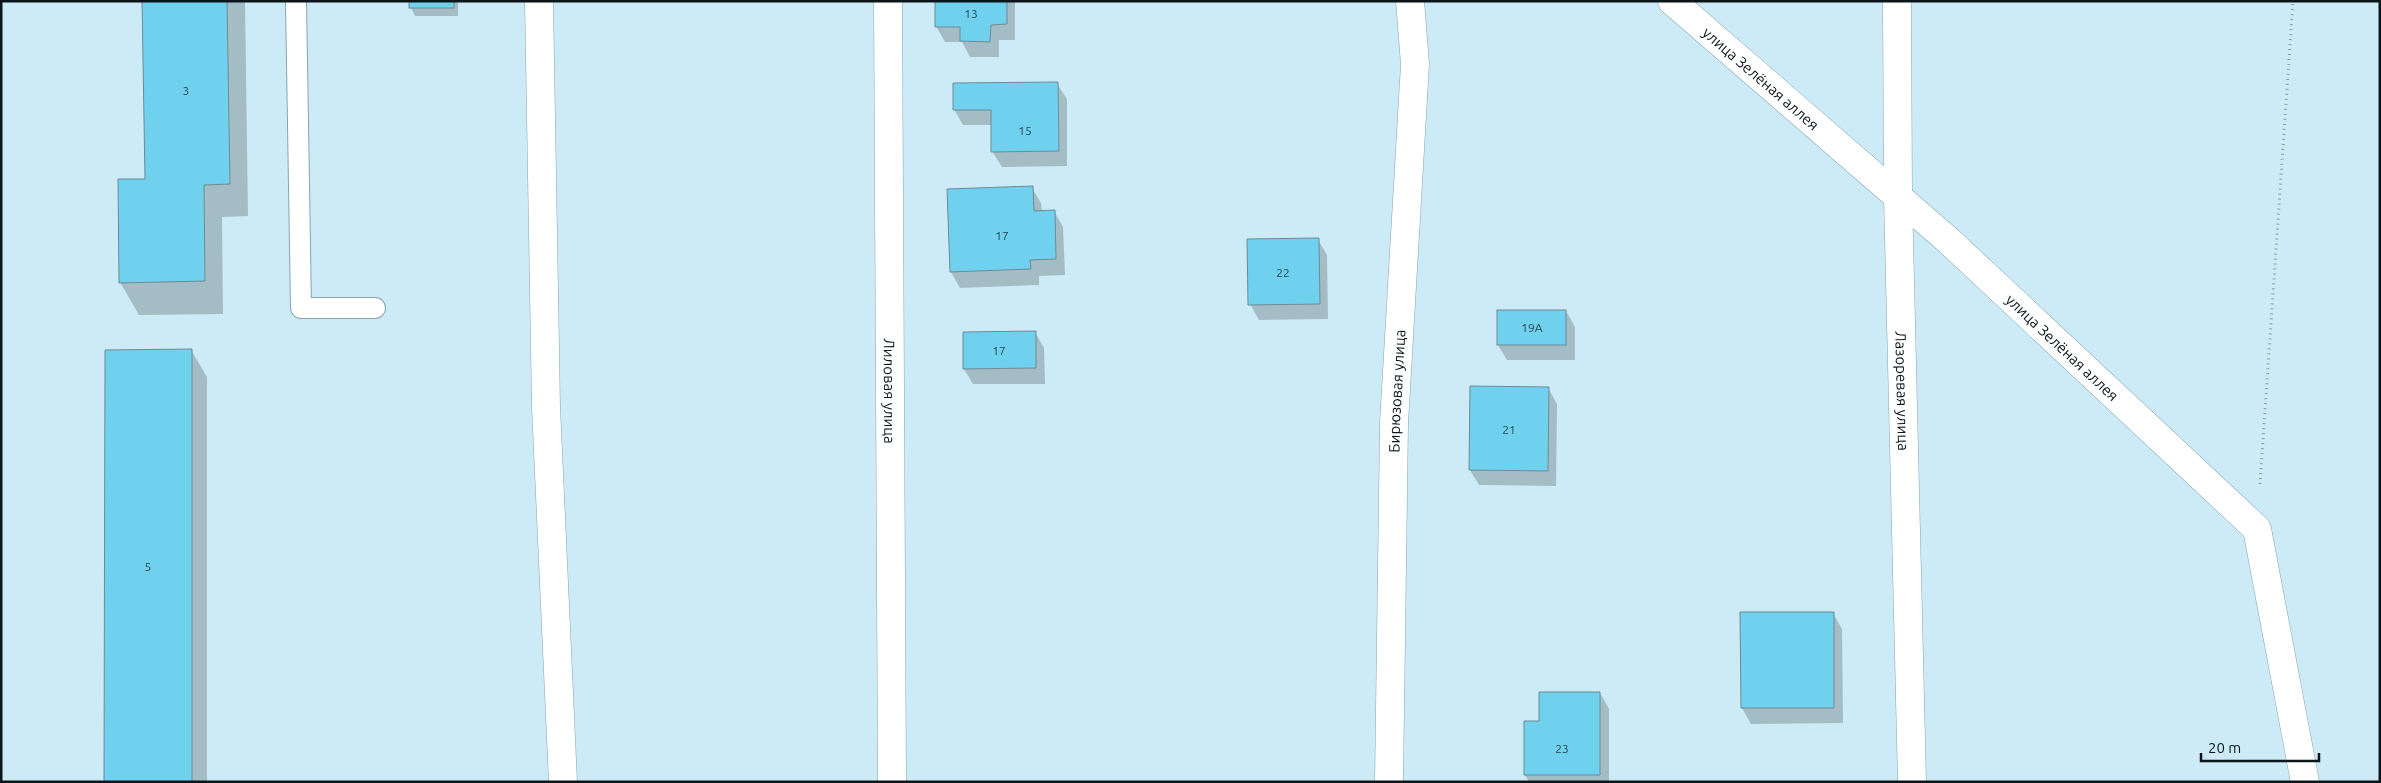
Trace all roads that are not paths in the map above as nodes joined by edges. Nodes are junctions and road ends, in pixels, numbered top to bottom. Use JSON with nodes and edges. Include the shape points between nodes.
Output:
{"nodes":[{"id":1,"x":296,"y":1,"type":"edge"},
{"id":2,"x":539,"y":1,"type":"edge"},
{"id":3,"x":888,"y":1,"type":"edge"},
{"id":4,"x":1410,"y":1,"type":"edge"},
{"id":5,"x":1672,"y":1,"type":"edge"},
{"id":6,"x":1897,"y":1,"type":"edge"},
{"id":7,"x":1898,"y":197,"type":"junction"},
{"id":8,"x":375,"y":308,"type":"dead end"},
{"id":9,"x":563,"y":782,"type":"edge"},
{"id":10,"x":892,"y":782,"type":"edge"},
{"id":11,"x":1389,"y":782,"type":"edge"},
{"id":12,"x":1912,"y":782,"type":"edge"},
{"id":13,"x":2305,"y":782,"type":"edge"}],
"edges":[{"from":1,"to":8,"type":"lane","via":[[301,308]]},
{"from":2,"to":9,"type":"street","via":[[546,407]]},
{"from":3,"to":10,"type":"street","name":"Лиловая улица"},
{"from":4,"to":11,"type":"street","name":"Бирюзовая улица","via":[[1415,64],[1394,424]]},
{"from":5,"to":7,"type":"street","name":"улица Зелёная аллея"},
{"from":6,"to":7,"type":"street","name":"Лазоревая улица"},
{"from":7,"to":12,"type":"street","name":"Лазоревая улица"},
{"from":7,"to":13,"type":"street","name":"улица Зелёная аллея","via":[[2256,529]]}]}
